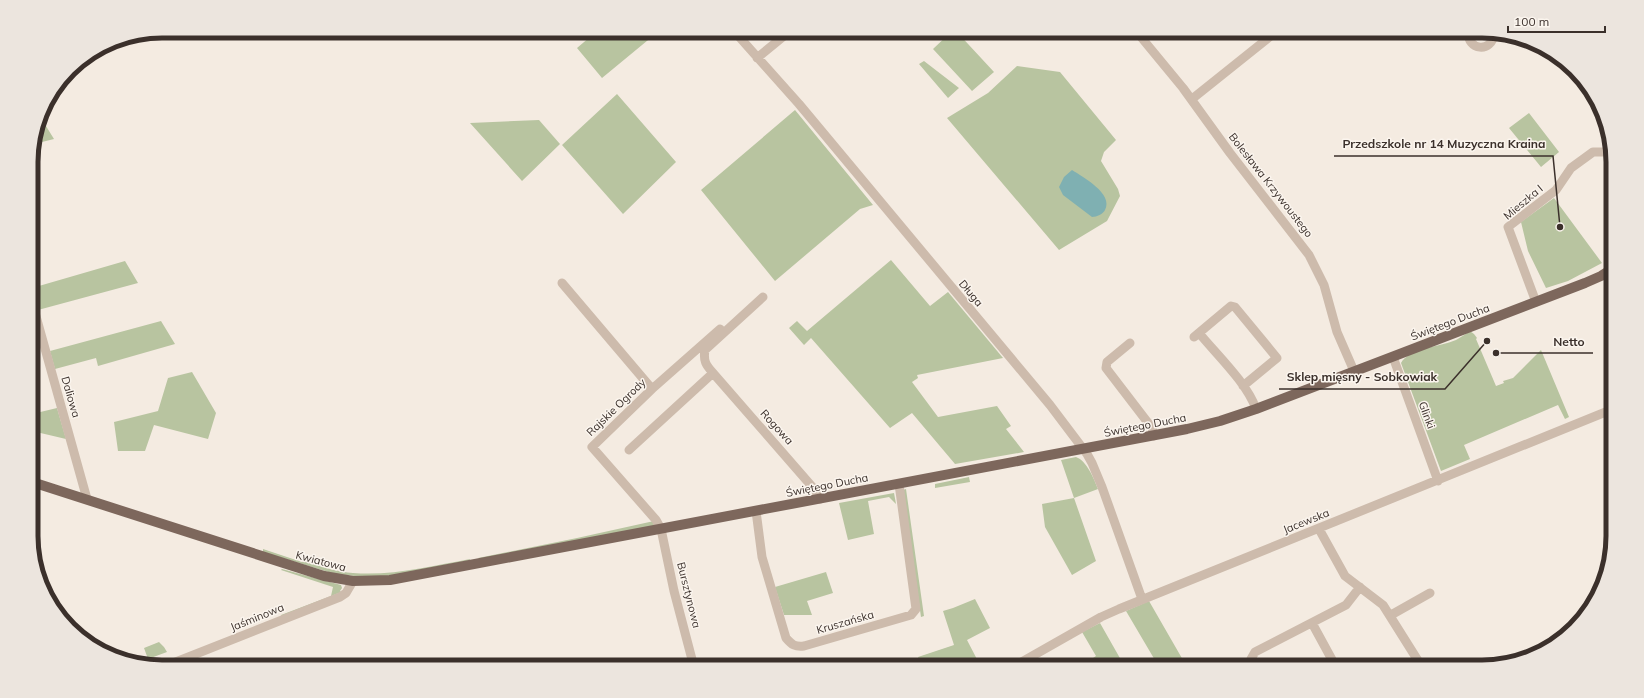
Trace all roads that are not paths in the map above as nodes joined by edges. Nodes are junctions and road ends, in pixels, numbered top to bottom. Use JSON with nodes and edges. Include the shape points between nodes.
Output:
{"nodes":[{"id":1,"x":740,"y":38,"type":"edge"},
{"id":2,"x":781,"y":38,"type":"edge"},
{"id":3,"x":1142,"y":38,"type":"edge"},
{"id":4,"x":1268,"y":38,"type":"edge"},
{"id":5,"x":1469,"y":38,"type":"edge"},
{"id":6,"x":1493,"y":38,"type":"edge"},
{"id":7,"x":757,"y":58,"type":"junction"},
{"id":8,"x":1192,"y":99,"type":"junction"},
{"id":9,"x":1605,"y":151,"type":"edge"},
{"id":10,"x":1606,"y":273,"type":"edge"},
{"id":11,"x":562,"y":283,"type":"dead end"},
{"id":12,"x":764,"y":297,"type":"dead end"},
{"id":13,"x":1536,"y":302,"type":"junction"},
{"id":14,"x":38,"y":324,"type":"edge"},
{"id":15,"x":720,"y":329,"type":"dead end"},
{"id":16,"x":1130,"y":343,"type":"dead end"},
{"id":17,"x":1393,"y":357,"type":"junction"},
{"id":18,"x":1354,"y":371,"type":"junction"},
{"id":19,"x":713,"y":373,"type":"junction"},
{"id":20,"x":1243,"y":386,"type":"junction"},
{"id":21,"x":652,"y":389,"type":"junction"},
{"id":22,"x":1256,"y":409,"type":"junction"},
{"id":23,"x":1606,"y":412,"type":"edge"},
{"id":24,"x":1154,"y":436,"type":"junction"},
{"id":25,"x":1084,"y":449,"type":"junction"},
{"id":26,"x":629,"y":450,"type":"dead end"},
{"id":27,"x":1438,"y":481,"type":"junction"},
{"id":28,"x":38,"y":484,"type":"edge"},
{"id":29,"x":899,"y":484,"type":"junction"},
{"id":30,"x":820,"y":499,"type":"junction"},
{"id":31,"x":87,"y":500,"type":"junction"},
{"id":32,"x":756,"y":511,"type":"junction"},
{"id":33,"x":661,"y":529,"type":"junction"},
{"id":34,"x":1319,"y":529,"type":"junction"},
{"id":35,"x":353,"y":581,"type":"junction"},
{"id":36,"x":1360,"y":586,"type":"junction"},
{"id":37,"x":1430,"y":593,"type":"dead end"},
{"id":38,"x":1142,"y":599,"type":"junction"},
{"id":39,"x":1391,"y":615,"type":"junction"},
{"id":40,"x":1312,"y":623,"type":"junction"},
{"id":41,"x":181,"y":660,"type":"edge"},
{"id":42,"x":692,"y":660,"type":"edge"},
{"id":43,"x":1025,"y":660,"type":"edge"},
{"id":44,"x":1251,"y":660,"type":"edge"},
{"id":45,"x":1332,"y":660,"type":"edge"},
{"id":46,"x":1418,"y":660,"type":"edge"}],
"edges":[{"from":1,"to":7,"type":"street","name":"Długa"},
{"from":2,"to":7,"type":"street"},
{"from":3,"to":8,"type":"street","name":"Bolesława Krzywoustego"},
{"from":4,"to":8,"type":"street"},
{"from":5,"to":6,"type":"street","via":[[1478,47],[1487,46]]},
{"from":7,"to":25,"type":"street","name":"Długa","via":[[799,104]]},
{"from":8,"to":18,"type":"street","name":"Bolesława Krzywoustego","via":[[1309,255],[1324,285],[1337,332]]},
{"from":9,"to":13,"type":"street","name":"Mieszka I","via":[[1593,152],[1572,168],[1556,190],[1508,227]]},
{"from":10,"to":13,"type":"main road","name":"Świętego Ducha","via":[[1594,280]]},
{"from":11,"to":21,"type":"street"},
{"from":12,"to":19,"type":"street","name":"Rogowa","via":[[705,350],[706,365]]},
{"from":13,"to":17,"type":"main road","name":"Świętego Ducha"},
{"from":14,"to":31,"type":"street","name":"Daliowa"},
{"from":15,"to":21,"type":"street","name":"Rajskie Ogrody"},
{"from":16,"to":24,"type":"street","via":[[1107,362],[1106,368],[1152,428]]},
{"from":17,"to":18,"type":"main road","name":"Świętego Ducha"},
{"from":17,"to":27,"type":"street","name":"Glinki"},
{"from":18,"to":22,"type":"main road","name":"Świętego Ducha"},
{"from":19,"to":26,"type":"street"},
{"from":19,"to":30,"type":"street","name":"Rogowa","via":[[801,472]]},
{"from":20,"to":20,"type":"street","via":[[1277,358],[1235,307],[1231,306],[1196,335]]},
{"from":20,"to":22,"type":"street","via":[[1254,401]]},
{"from":21,"to":33,"type":"street","name":"Rajskie Ogrody","via":[[592,447]]},
{"from":22,"to":24,"type":"main road","name":"Świętego Ducha","via":[[1220,421]]},
{"from":23,"to":27,"type":"street","name":"Jacewska"},
{"from":24,"to":25,"type":"main road","name":"Świętego Ducha"},
{"from":25,"to":29,"type":"main road","name":"Świętego Ducha"},
{"from":25,"to":38,"type":"street","name":"Długa","via":[[1102,487]]},
{"from":27,"to":34,"type":"street","name":"Jacewska"},
{"from":28,"to":31,"type":"main road","name":"Kwiatowa"},
{"from":29,"to":30,"type":"main road","name":"Świętego Ducha"},
{"from":29,"to":32,"type":"street","name":"Kruszańska","via":[[916,609],[911,615],[804,646],[796,647],[786,638],[762,557]]},
{"from":30,"to":32,"type":"main road","name":"Świętego Ducha"},
{"from":31,"to":35,"type":"main road","name":"Kwiatowa","via":[[324,576]]},
{"from":32,"to":33,"type":"main road","name":"Świętego Ducha"},
{"from":33,"to":35,"type":"main road","name":"Kwiatowa","via":[[403,578]]},
{"from":33,"to":42,"type":"street","name":"Bursztynowa"},
{"from":34,"to":36,"type":"street","via":[[1345,576]]},
{"from":34,"to":38,"type":"street","name":"Jacewska"},
{"from":35,"to":41,"type":"street","name":"Jaśminowa","via":[[349,590],[340,597]]},
{"from":36,"to":39,"type":"street","via":[[1383,604]]},
{"from":36,"to":40,"type":"street","via":[[1346,605]]},
{"from":37,"to":39,"type":"street"},
{"from":38,"to":43,"type":"street","name":"Jacewska","via":[[1101,617]]},
{"from":39,"to":46,"type":"street"},
{"from":40,"to":44,"type":"street","via":[[1255,652]]},
{"from":40,"to":45,"type":"street"}]}
